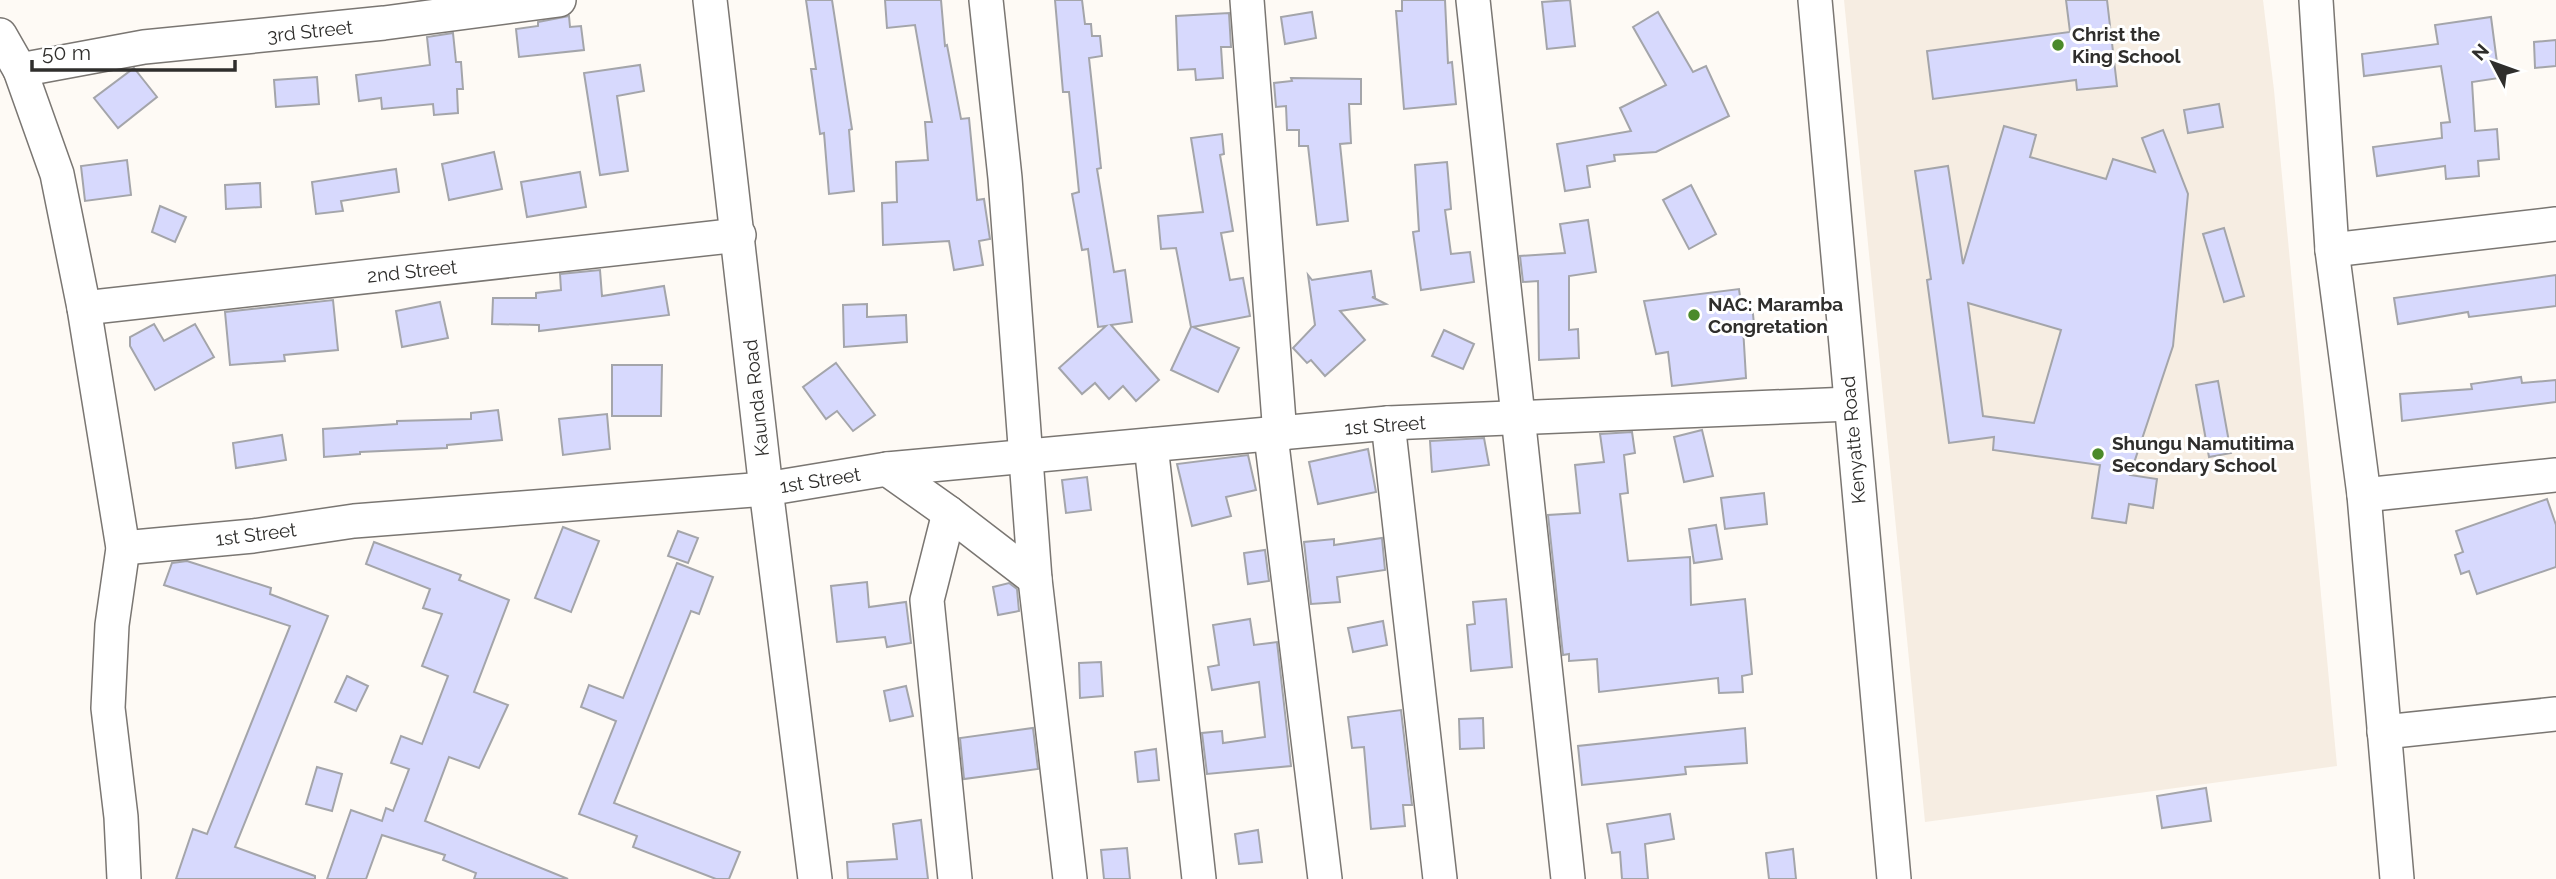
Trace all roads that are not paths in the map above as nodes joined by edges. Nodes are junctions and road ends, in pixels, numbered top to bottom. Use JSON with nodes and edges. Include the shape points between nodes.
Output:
{"nodes":[{"id":1,"x":559,"y":0,"type":"edge"},
{"id":2,"x":710,"y":0,"type":"edge"},
{"id":3,"x":986,"y":0,"type":"edge"},
{"id":4,"x":1247,"y":0,"type":"edge"},
{"id":5,"x":1473,"y":0,"type":"edge"},
{"id":6,"x":1815,"y":0,"type":"edge"},
{"id":7,"x":2317,"y":0,"type":"edge"},
{"id":8,"x":0,"y":35,"type":"edge"},
{"id":9,"x":20,"y":70,"type":"junction"},
{"id":10,"x":2556,"y":224,"type":"edge"},
{"id":11,"x":739,"y":235,"type":"junction"},
{"id":12,"x":2332,"y":250,"type":"junction"},
{"id":13,"x":84,"y":308,"type":"junction"},
{"id":14,"x":1850,"y":404,"type":"junction"},
{"id":15,"x":1519,"y":418,"type":"junction"},
{"id":16,"x":1388,"y":423,"type":"junction"},
{"id":17,"x":1276,"y":435,"type":"junction"},
{"id":18,"x":1151,"y":445,"type":"junction"},
{"id":19,"x":1028,"y":457,"type":"junction"},
{"id":20,"x":887,"y":469,"type":"junction"},
{"id":21,"x":2556,"y":475,"type":"edge"},
{"id":22,"x":766,"y":489,"type":"junction"},
{"id":23,"x":2364,"y":495,"type":"junction"},
{"id":24,"x":949,"y":513,"type":"junction"},
{"id":25,"x":122,"y":548,"type":"junction"},
{"id":26,"x":1035,"y":579,"type":"junction"},
{"id":27,"x":2556,"y":714,"type":"edge"},
{"id":28,"x":2384,"y":732,"type":"junction"},
{"id":29,"x":124,"y":879,"type":"edge"},
{"id":30,"x":815,"y":879,"type":"edge"},
{"id":31,"x":956,"y":879,"type":"edge"},
{"id":32,"x":1070,"y":879,"type":"edge"},
{"id":33,"x":1199,"y":879,"type":"edge"},
{"id":34,"x":1325,"y":879,"type":"edge"},
{"id":35,"x":1440,"y":879,"type":"edge"},
{"id":36,"x":1568,"y":879,"type":"edge"},
{"id":37,"x":1894,"y":879,"type":"edge"},
{"id":38,"x":2397,"y":879,"type":"edge"}],
"edges":[{"from":1,"to":9,"type":"street","name":"3rd Street","via":[[144,47]]},
{"from":2,"to":11,"type":"street","name":"Kaunda Road"},
{"from":3,"to":19,"type":"street"},
{"from":4,"to":17,"type":"street"},
{"from":5,"to":15,"type":"street"},
{"from":6,"to":14,"type":"street","name":"Kenyatte Road"},
{"from":7,"to":12,"type":"street"},
{"from":8,"to":9,"type":"street"},
{"from":9,"to":13,"type":"street","via":[[57,174]]},
{"from":10,"to":12,"type":"street"},
{"from":11,"to":13,"type":"street","name":"2nd Street"},
{"from":11,"to":22,"type":"street","name":"Kaunda Road"},
{"from":12,"to":23,"type":"street"},
{"from":13,"to":25,"type":"street"},
{"from":14,"to":15,"type":"street","name":"1st Street"},
{"from":14,"to":37,"type":"street","name":"Kenyatte Road"},
{"from":15,"to":16,"type":"street","name":"1st Street"},
{"from":15,"to":36,"type":"street"},
{"from":16,"to":17,"type":"street","name":"1st Street"},
{"from":16,"to":35,"type":"street"},
{"from":17,"to":18,"type":"street","name":"1st Street"},
{"from":17,"to":34,"type":"street"},
{"from":18,"to":19,"type":"street","name":"1st Street"},
{"from":18,"to":33,"type":"street"},
{"from":19,"to":20,"type":"street","name":"1st Street"},
{"from":19,"to":26,"type":"street"},
{"from":20,"to":22,"type":"street","name":"1st Street"},
{"from":20,"to":24,"type":"street"},
{"from":21,"to":23,"type":"street"},
{"from":22,"to":25,"type":"street","name":"1st Street","via":[[354,521]]},
{"from":22,"to":30,"type":"street","name":"Kaunda Road"},
{"from":23,"to":28,"type":"street"},
{"from":24,"to":26,"type":"street"},
{"from":24,"to":31,"type":"street","via":[[927,600]]},
{"from":25,"to":29,"type":"street","via":[[108,708]]},
{"from":26,"to":32,"type":"street"},
{"from":27,"to":28,"type":"street"},
{"from":28,"to":38,"type":"street"}]}
